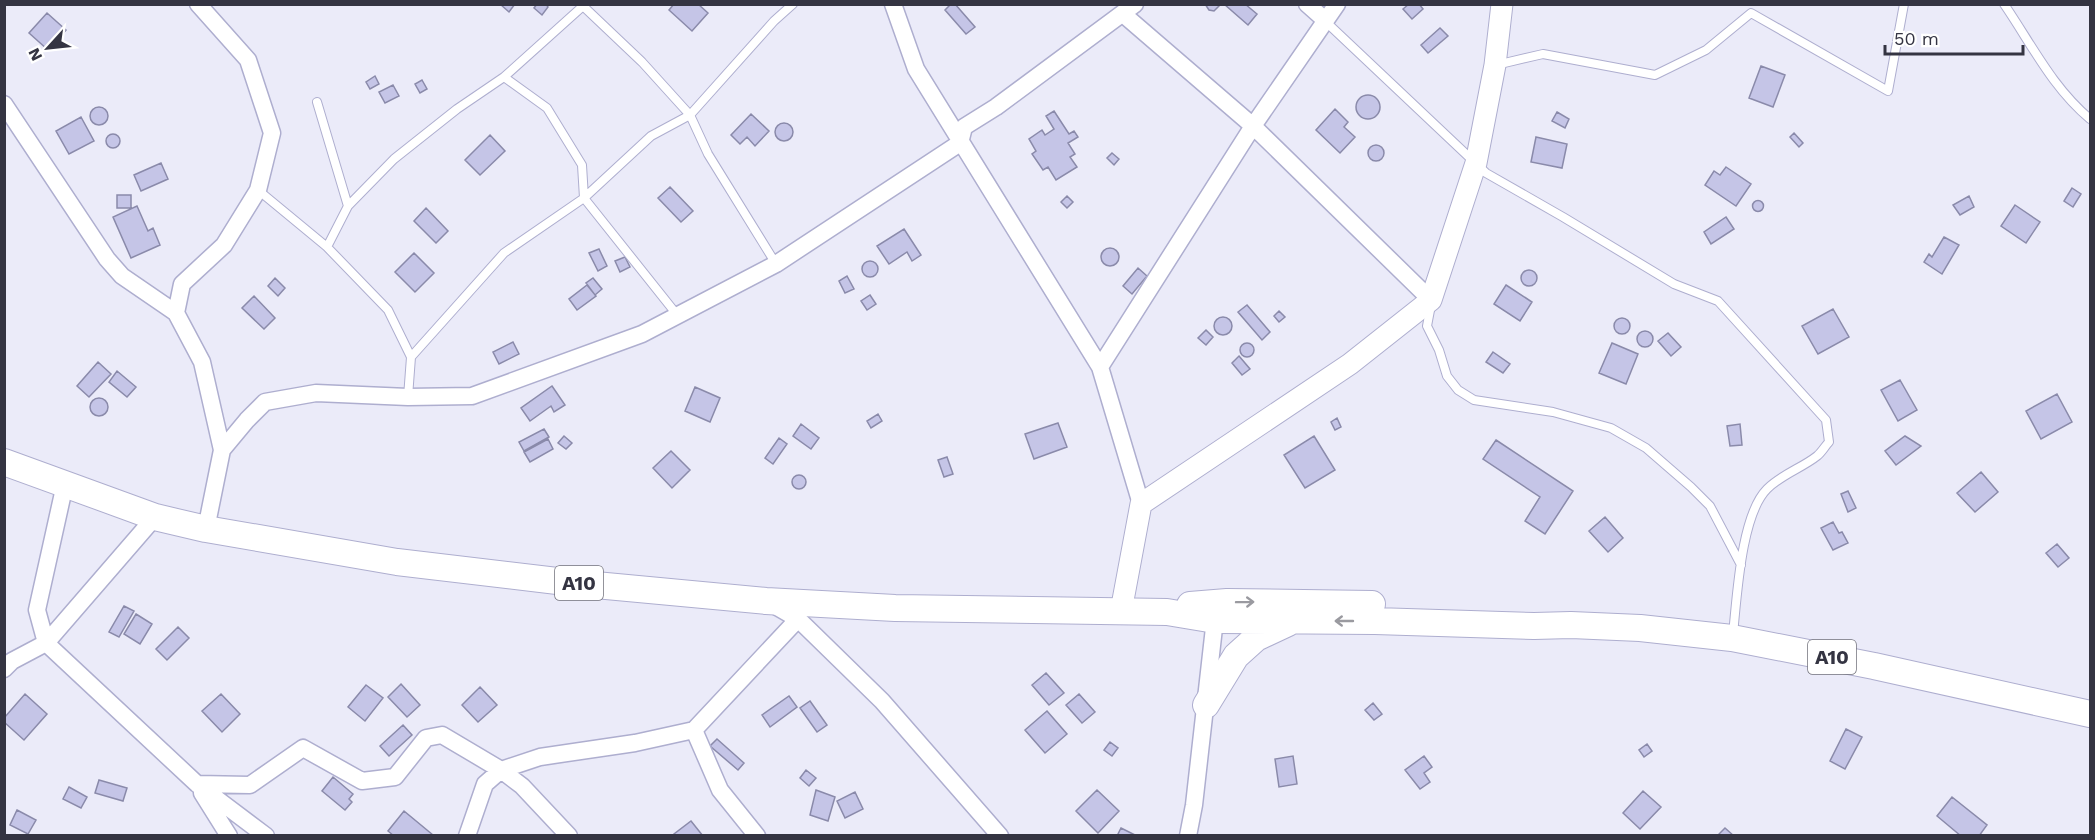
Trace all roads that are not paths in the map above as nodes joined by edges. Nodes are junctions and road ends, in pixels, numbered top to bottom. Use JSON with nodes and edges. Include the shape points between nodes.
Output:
{"nodes":[{"id":1,"x":198,"y":4,"type":"edge"},
{"id":2,"x":793,"y":4,"type":"edge"},
{"id":3,"x":893,"y":4,"type":"edge"},
{"id":4,"x":1307,"y":4,"type":"edge"},
{"id":5,"x":1337,"y":4,"type":"edge"},
{"id":6,"x":1502,"y":4,"type":"edge"},
{"id":7,"x":1904,"y":4,"type":"edge"},
{"id":8,"x":2004,"y":4,"type":"edge"},
{"id":9,"x":584,"y":5,"type":"edge"},
{"id":10,"x":1129,"y":9,"type":"edge"},
{"id":11,"x":1325,"y":20,"type":"junction"},
{"id":12,"x":1495,"y":65,"type":"junction"},
{"id":13,"x":504,"y":77,"type":"junction"},
{"id":14,"x":317,"y":102,"type":"dead end"},
{"id":15,"x":4,"y":104,"type":"edge"},
{"id":16,"x":690,"y":115,"type":"junction"},
{"id":17,"x":2091,"y":119,"type":"edge"},
{"id":18,"x":1253,"y":126,"type":"junction"},
{"id":19,"x":960,"y":143,"type":"junction"},
{"id":20,"x":1476,"y":163,"type":"junction"},
{"id":21,"x":258,"y":190,"type":"junction"},
{"id":22,"x":584,"y":198,"type":"junction"},
{"id":23,"x":348,"y":206,"type":"junction"},
{"id":24,"x":327,"y":247,"type":"junction"},
{"id":25,"x":776,"y":264,"type":"junction"},
{"id":26,"x":1431,"y":300,"type":"junction"},
{"id":27,"x":176,"y":313,"type":"junction"},
{"id":28,"x":678,"y":316,"type":"junction"},
{"id":29,"x":411,"y":357,"type":"junction"},
{"id":30,"x":1100,"y":367,"type":"junction"},
{"id":31,"x":408,"y":397,"type":"junction"},
{"id":32,"x":222,"y":450,"type":"junction"},
{"id":33,"x":4,"y":462,"type":"edge"},
{"id":34,"x":65,"y":484,"type":"junction"},
{"id":35,"x":1141,"y":504,"type":"junction"},
{"id":36,"x":156,"y":517,"type":"junction"},
{"id":37,"x":206,"y":529,"type":"junction"},
{"id":38,"x":1741,"y":566,"type":"junction"},
{"id":39,"x":766,"y":601,"type":"junction"},
{"id":40,"x":1121,"y":611,"type":"junction"},
{"id":41,"x":1216,"y":611,"type":"junction"},
{"id":42,"x":798,"y":618,"type":"junction"},
{"id":43,"x":1291,"y":621,"type":"junction"},
{"id":44,"x":1571,"y":625,"type":"junction"},
{"id":45,"x":1732,"y":638,"type":"junction"},
{"id":46,"x":46,"y":643,"type":"junction"},
{"id":47,"x":7,"y":664,"type":"edge"},
{"id":48,"x":1206,"y":705,"type":"junction"},
{"id":49,"x":2091,"y":714,"type":"edge"},
{"id":50,"x":694,"y":730,"type":"junction"},
{"id":51,"x":501,"y":770,"type":"junction"},
{"id":52,"x":197,"y":784,"type":"junction"},
{"id":53,"x":998,"y":835,"type":"edge"},
{"id":54,"x":229,"y":836,"type":"edge"},
{"id":55,"x":266,"y":836,"type":"edge"},
{"id":56,"x":467,"y":836,"type":"edge"},
{"id":57,"x":570,"y":836,"type":"edge"},
{"id":58,"x":757,"y":836,"type":"edge"},
{"id":59,"x":1188,"y":836,"type":"edge"}],
"edges":[{"from":1,"to":21,"type":"street","via":[[248,60],[272,133]]},
{"from":2,"to":16,"type":"lane"},
{"from":3,"to":19,"type":"street","via":[[916,69]]},
{"from":4,"to":11,"type":"street"},
{"from":5,"to":11,"type":"street"},
{"from":6,"to":12,"type":"street"},
{"from":7,"to":12,"type":"lane","via":[[1888,91],[1751,14],[1706,50],[1655,75],[1544,54]]},
{"from":8,"to":17,"type":"lane","via":[[2047,72],[2071,103]]},
{"from":9,"to":13,"type":"lane"},
{"from":9,"to":16,"type":"lane"},
{"from":10,"to":18,"type":"street"},
{"from":10,"to":19,"type":"street","via":[[964,127]]},
{"from":11,"to":18,"type":"street"},
{"from":11,"to":20,"type":"lane"},
{"from":12,"to":20,"type":"street"},
{"from":13,"to":22,"type":"lane","via":[[547,108],[582,165]]},
{"from":13,"to":23,"type":"lane","via":[[394,159]]},
{"from":14,"to":23,"type":"lane"},
{"from":15,"to":27,"type":"street","via":[[106,259],[122,276]]},
{"from":16,"to":22,"type":"lane","via":[[651,136]]},
{"from":16,"to":25,"type":"lane","via":[[708,154]]},
{"from":18,"to":26,"type":"street"},
{"from":18,"to":30,"type":"street"},
{"from":19,"to":25,"type":"street"},
{"from":19,"to":30,"type":"street"},
{"from":20,"to":26,"type":"street"},
{"from":20,"to":38,"type":"lane","via":[[1486,173],[1674,284],[1718,302],[1826,420],[1828,441],[1818,455],[1766,489],[1753,513]]},
{"from":21,"to":24,"type":"lane"},
{"from":21,"to":27,"type":"street","via":[[224,245],[182,284]]},
{"from":22,"to":28,"type":"lane"},
{"from":22,"to":29,"type":"lane","via":[[504,253]]},
{"from":23,"to":24,"type":"lane"},
{"from":24,"to":29,"type":"lane","via":[[388,310]]},
{"from":25,"to":28,"type":"street"},
{"from":26,"to":35,"type":"street","via":[[1350,364]]},
{"from":26,"to":38,"type":"lane","via":[[1427,326],[1447,376],[1458,390],[1474,400],[1553,412],[1611,429],[1646,448],[1710,506]]},
{"from":27,"to":32,"type":"street","via":[[202,362]]},
{"from":28,"to":31,"type":"street","via":[[642,334],[472,396]]},
{"from":29,"to":31,"type":"lane"},
{"from":30,"to":35,"type":"street"},
{"from":31,"to":32,"type":"street","via":[[316,393],[265,402]]},
{"from":32,"to":37,"type":"street"},
{"from":33,"to":34,"type":"main road","number":"A10"},
{"from":34,"to":36,"type":"main road","number":"A10"},
{"from":34,"to":46,"type":"street","via":[[37,609]]},
{"from":35,"to":40,"type":"street"},
{"from":36,"to":37,"type":"main road","number":"A10"},
{"from":36,"to":46,"type":"street"},
{"from":37,"to":39,"type":"main road","number":"A10","via":[[397,562]]},
{"from":38,"to":45,"type":"lane"},
{"from":39,"to":40,"type":"main road","number":"A10","via":[[895,608]]},
{"from":39,"to":42,"type":"street"},
{"from":40,"to":41,"type":"main road","number":"A10","via":[[1167,612],[1189,606]]},
{"from":41,"to":43,"type":"main road","number":"A10"},
{"from":41,"to":44,"type":"main road","number":"A10","one_way":true,"via":[[1313,603],[1470,608],[1534,615]]},
{"from":41,"to":48,"type":"street"},
{"from":42,"to":50,"type":"street"},
{"from":42,"to":53,"type":"street","via":[[882,701]]},
{"from":44,"to":43,"type":"main road","number":"A10","one_way":true},
{"from":43,"to":48,"type":"main road","via":[[1256,638],[1236,656]]},
{"from":44,"to":45,"type":"main road","number":"A10"},
{"from":45,"to":49,"type":"main road","number":"A10"},
{"from":46,"to":47,"type":"street"},
{"from":46,"to":52,"type":"street"},
{"from":48,"to":59,"type":"street"},
{"from":50,"to":51,"type":"street","via":[[540,757]]},
{"from":50,"to":58,"type":"street","via":[[720,790]]},
{"from":51,"to":52,"type":"street","via":[[442,735],[426,738],[395,777],[362,781],[303,748],[250,785]]},
{"from":51,"to":56,"type":"street","via":[[485,784]]},
{"from":51,"to":57,"type":"street"},
{"from":52,"to":54,"type":"street"},
{"from":52,"to":55,"type":"street"}]}
